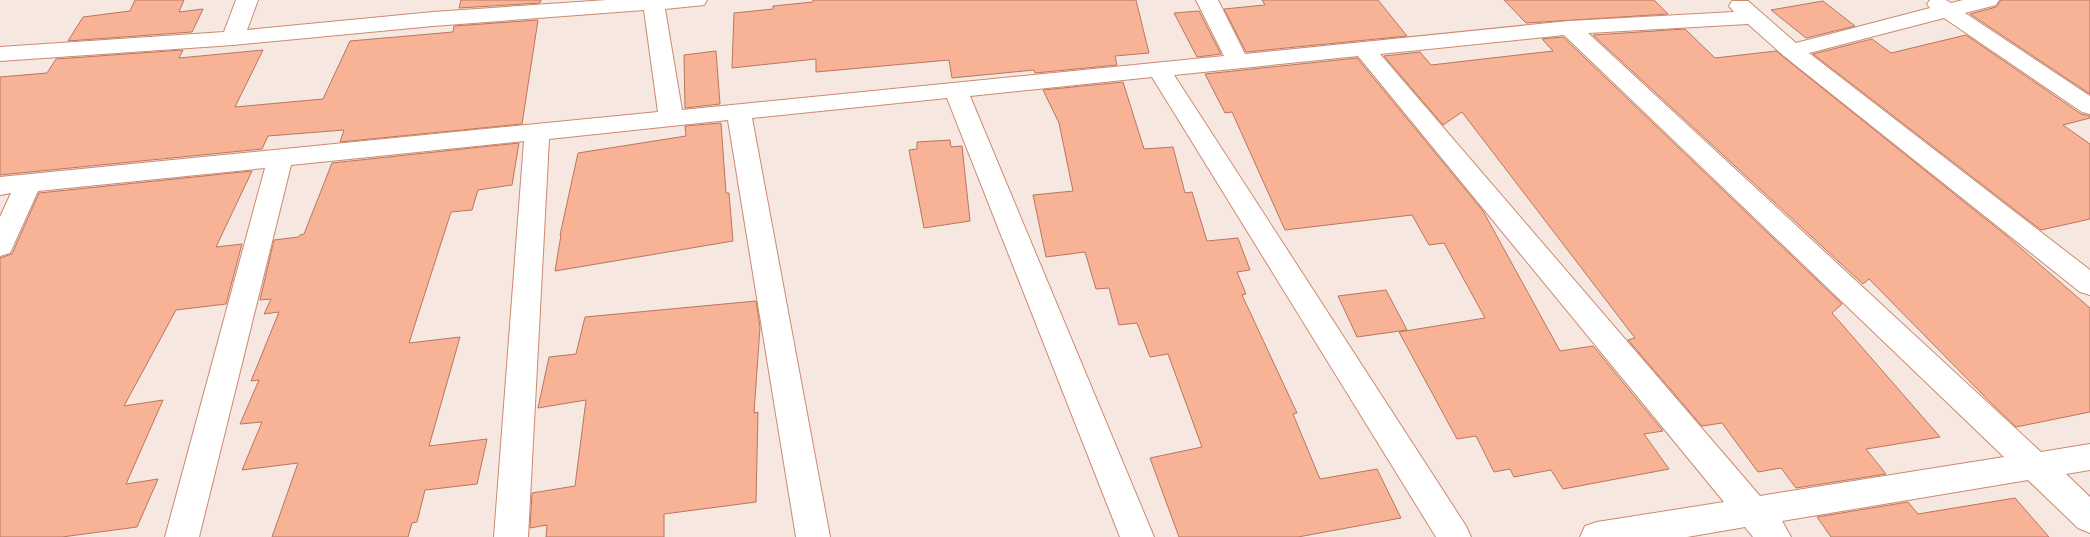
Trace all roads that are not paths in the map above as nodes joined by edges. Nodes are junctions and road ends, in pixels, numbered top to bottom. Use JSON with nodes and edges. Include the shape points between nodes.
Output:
{"nodes":[{"id":1,"x":247,"y":0,"type":"edge"},
{"id":2,"x":696,"y":0,"type":"edge"},
{"id":3,"x":1207,"y":0,"type":"edge"},
{"id":4,"x":1733,"y":0,"type":"edge"},
{"id":5,"x":1988,"y":0,"type":"edge"},
{"id":6,"x":653,"y":2,"type":"edge"},
{"id":7,"x":1939,"y":5,"type":"edge"},
{"id":8,"x":434,"y":9,"type":"edge"},
{"id":9,"x":1754,"y":17,"type":"junction"},
{"id":10,"x":1569,"y":28,"type":"junction"},
{"id":11,"x":233,"y":38,"type":"junction"},
{"id":12,"x":1364,"y":49,"type":"junction"},
{"id":13,"x":1792,"y":51,"type":"junction"},
{"id":14,"x":0,"y":54,"type":"edge"},
{"id":15,"x":1238,"y":62,"type":"junction"},
{"id":16,"x":1160,"y":70,"type":"junction"},
{"id":17,"x":956,"y":90,"type":"junction"},
{"id":18,"x":2090,"y":107,"type":"edge"},
{"id":19,"x":739,"y":112,"type":"junction"},
{"id":20,"x":671,"y":118,"type":"junction"},
{"id":21,"x":537,"y":132,"type":"junction"},
{"id":22,"x":280,"y":158,"type":"junction"},
{"id":23,"x":29,"y":183,"type":"junction"},
{"id":24,"x":0,"y":186,"type":"edge"},
{"id":25,"x":0,"y":246,"type":"edge"},
{"id":26,"x":2090,"y":285,"type":"edge"},
{"id":27,"x":2090,"y":457,"type":"edge"},
{"id":28,"x":2034,"y":466,"type":"junction"},
{"id":29,"x":1753,"y":511,"type":"junction"},
{"id":30,"x":2090,"y":518,"type":"edge"},
{"id":31,"x":182,"y":537,"type":"edge"},
{"id":32,"x":511,"y":537,"type":"edge"},
{"id":33,"x":813,"y":537,"type":"edge"},
{"id":34,"x":1137,"y":537,"type":"edge"},
{"id":35,"x":1454,"y":537,"type":"edge"},
{"id":36,"x":1597,"y":537,"type":"edge"},
{"id":37,"x":1774,"y":537,"type":"edge"}],
"edges":[{"from":1,"to":11,"type":"street"},
{"from":2,"to":6,"type":"street"},
{"from":3,"to":15,"type":"street"},
{"from":4,"to":9,"type":"street"},
{"from":5,"to":7,"type":"street"},
{"from":6,"to":8,"type":"street"},
{"from":6,"to":20,"type":"street"},
{"from":7,"to":13,"type":"street"},
{"from":7,"to":18,"type":"street"},
{"from":8,"to":11,"type":"street"},
{"from":9,"to":10,"type":"street"},
{"from":9,"to":13,"type":"street"},
{"from":10,"to":12,"type":"street"},
{"from":10,"to":28,"type":"street"},
{"from":11,"to":14,"type":"street"},
{"from":12,"to":15,"type":"street"},
{"from":12,"to":29,"type":"street"},
{"from":13,"to":26,"type":"street"},
{"from":15,"to":16,"type":"street"},
{"from":16,"to":17,"type":"street"},
{"from":16,"to":35,"type":"street"},
{"from":17,"to":19,"type":"street"},
{"from":17,"to":34,"type":"street"},
{"from":19,"to":20,"type":"street"},
{"from":19,"to":33,"type":"street"},
{"from":20,"to":21,"type":"street"},
{"from":21,"to":22,"type":"street"},
{"from":21,"to":32,"type":"street"},
{"from":22,"to":23,"type":"street"},
{"from":22,"to":31,"type":"street"},
{"from":23,"to":24,"type":"street"},
{"from":23,"to":25,"type":"street"},
{"from":27,"to":28,"type":"street"},
{"from":28,"to":29,"type":"street"},
{"from":28,"to":30,"type":"street"},
{"from":29,"to":36,"type":"street"},
{"from":29,"to":37,"type":"street"}]}
